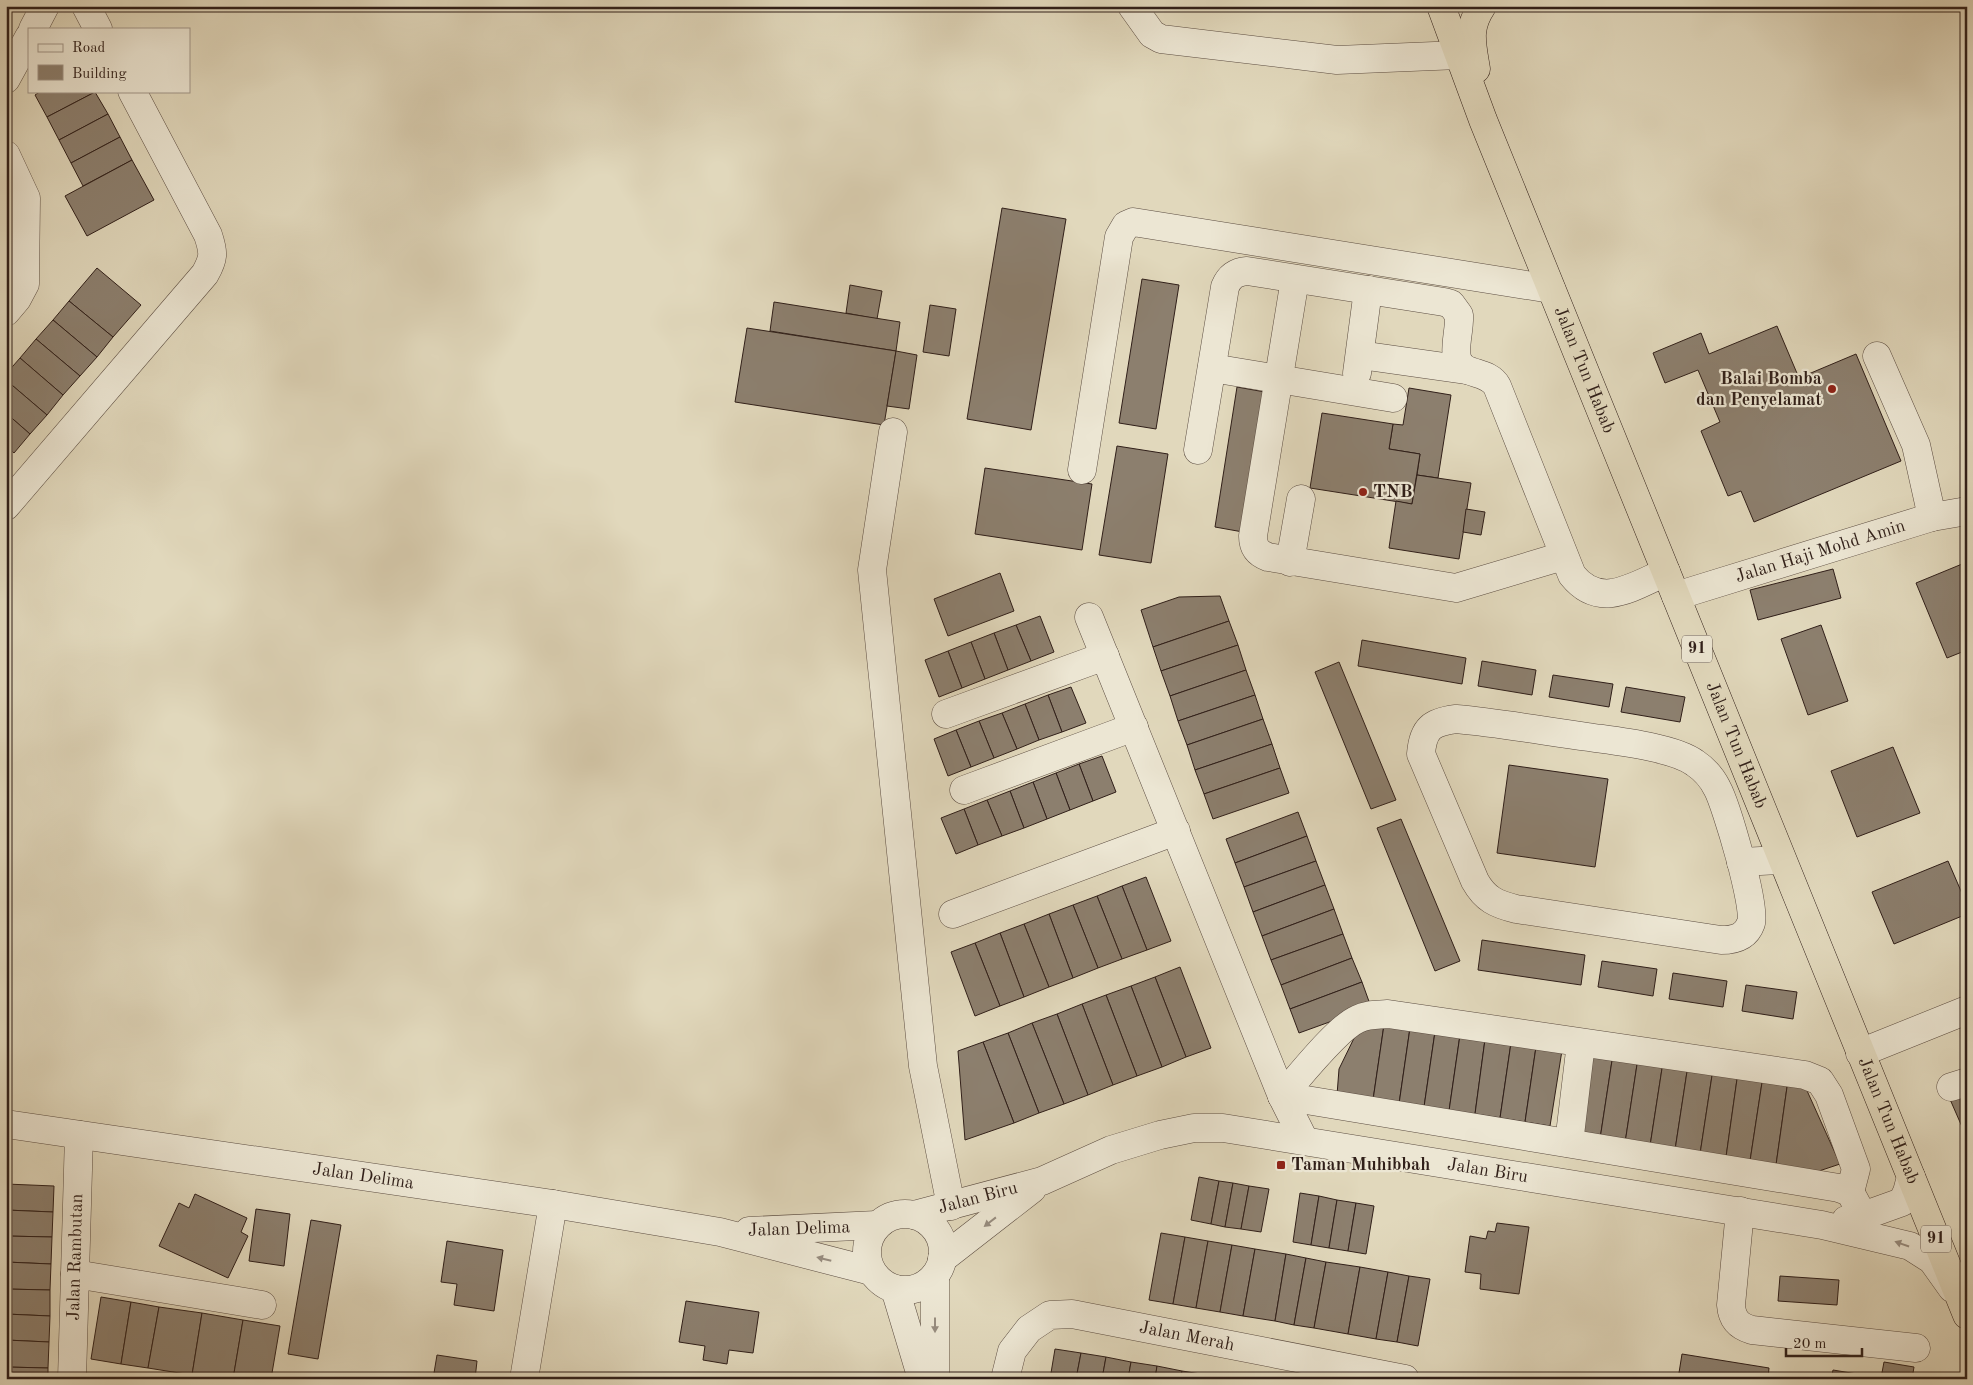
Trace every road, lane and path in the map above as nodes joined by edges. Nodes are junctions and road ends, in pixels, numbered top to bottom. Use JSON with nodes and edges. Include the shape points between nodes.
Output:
{"nodes":[{"id":1,"x":45,"y":6,"type":"edge"},
{"id":2,"x":86,"y":6,"type":"edge"},
{"id":3,"x":1132,"y":6,"type":"edge"},
{"id":4,"x":1441,"y":6,"type":"edge"},
{"id":5,"x":1482,"y":6,"type":"edge"},
{"id":6,"x":34,"y":28,"type":"edge"},
{"id":7,"x":97,"y":28,"type":"edge"},
{"id":8,"x":28,"y":39,"type":"edge"},
{"id":9,"x":1459,"y":55,"type":"junction"},
{"id":10,"x":6,"y":79,"type":"edge"},
{"id":11,"x":133,"y":92,"type":"edge"},
{"id":12,"x":1483,"y":120,"type":"junction"},
{"id":13,"x":6,"y":155,"type":"edge"},
{"id":14,"x":1295,"y":279,"type":"junction"},
{"id":15,"x":1551,"y":289,"type":"junction"},
{"id":16,"x":1368,"y":290,"type":"junction"},
{"id":17,"x":6,"y":312,"type":"edge"},
{"id":18,"x":1360,"y":355,"type":"junction"},
{"id":19,"x":1877,"y":356,"type":"dead end"},
{"id":20,"x":1212,"y":368,"type":"junction"},
{"id":21,"x":1466,"y":370,"type":"junction"},
{"id":22,"x":1279,"y":379,"type":"junction"},
{"id":23,"x":1355,"y":392,"type":"junction"},
{"id":24,"x":1393,"y":398,"type":"dead end"},
{"id":25,"x":893,"y":432,"type":"dead end"},
{"id":26,"x":1198,"y":450,"type":"dead end"},
{"id":27,"x":1082,"y":470,"type":"dead end"},
{"id":28,"x":1301,"y":499,"type":"dead end"},
{"id":29,"x":6,"y":506,"type":"edge"},
{"id":30,"x":1967,"y":511,"type":"edge"},
{"id":31,"x":1932,"y":517,"type":"junction"},
{"id":32,"x":1563,"y":556,"type":"junction"},
{"id":33,"x":1290,"y":562,"type":"junction"},
{"id":34,"x":1671,"y":584,"type":"junction"},
{"id":35,"x":1089,"y":617,"type":"dead end"},
{"id":36,"x":1105,"y":656,"type":"junction"},
{"id":37,"x":946,"y":714,"type":"dead end"},
{"id":38,"x":1134,"y":727,"type":"junction"},
{"id":39,"x":964,"y":790,"type":"dead end"},
{"id":40,"x":1176,"y":831,"type":"junction"},
{"id":41,"x":1782,"y":860,"type":"junction"},
{"id":42,"x":1742,"y":862,"type":"junction"},
{"id":43,"x":953,"y":914,"type":"dead end"},
{"id":44,"x":1967,"y":1010,"type":"edge"},
{"id":45,"x":1581,"y":1043,"type":"junction"},
{"id":46,"x":1860,"y":1053,"type":"junction"},
{"id":47,"x":1282,"y":1096,"type":"junction"},
{"id":48,"x":6,"y":1124,"type":"edge"},
{"id":49,"x":79,"y":1135,"type":"junction"},
{"id":50,"x":1304,"y":1140,"type":"junction"},
{"id":51,"x":1569,"y":1143,"type":"junction"},
{"id":52,"x":1911,"y":1177,"type":"junction"},
{"id":53,"x":1042,"y":1181,"type":"junction"},
{"id":54,"x":553,"y":1204,"type":"junction"},
{"id":55,"x":1856,"y":1204,"type":"junction"},
{"id":56,"x":951,"y":1206,"type":"junction"},
{"id":57,"x":1740,"y":1212,"type":"junction"},
{"id":58,"x":914,"y":1215,"type":"junction"},
{"id":59,"x":1822,"y":1225,"type":"junction"},
{"id":60,"x":878,"y":1226,"type":"junction"},
{"id":61,"x":720,"y":1232,"type":"junction"},
{"id":62,"x":938,"y":1268,"type":"junction"},
{"id":63,"x":871,"y":1271,"type":"junction"},
{"id":64,"x":75,"y":1274,"type":"junction"},
{"id":65,"x":895,"y":1289,"type":"junction"},
{"id":66,"x":262,"y":1305,"type":"dead end"},
{"id":67,"x":1964,"y":1308,"type":"edge"},
{"id":68,"x":1916,"y":1348,"type":"dead end"},
{"id":69,"x":72,"y":1379,"type":"edge"},
{"id":70,"x":524,"y":1379,"type":"edge"},
{"id":71,"x":922,"y":1379,"type":"edge"},
{"id":72,"x":935,"y":1379,"type":"edge"},
{"id":73,"x":1005,"y":1379,"type":"edge"},
{"id":74,"x":1405,"y":1379,"type":"edge"}],
"edges":[{"from":1,"to":6,"type":"street"},
{"from":2,"to":7,"type":"street"},
{"from":3,"to":9,"type":"street","via":[[1152,34],[1162,38],[1337,60]]},
{"from":4,"to":9,"type":"highway","name":"Jalan Tun Habab","number":"91"},
{"from":5,"to":12,"type":"highway","via":[[1474,18],[1471,33]]},
{"from":8,"to":10,"type":"street"},
{"from":9,"to":12,"type":"highway","name":"Jalan Tun Habab","number":"91"},
{"from":11,"to":29,"type":"street","via":[[208,236],[213,250],[212,262]]},
{"from":12,"to":15,"type":"highway","name":"Jalan Tun Habab","number":"91"},
{"from":13,"to":17,"type":"street","via":[[26,198],[26,207],[25,284]]},
{"from":14,"to":16,"type":"street"},
{"from":14,"to":20,"type":"street","via":[[1247,271],[1228,280]]},
{"from":14,"to":22,"type":"street"},
{"from":15,"to":27,"type":"street","via":[[1133,222],[1126,225],[1119,237]]},
{"from":15,"to":34,"type":"highway","name":"Jalan Tun Habab","number":"91"},
{"from":16,"to":18,"type":"street"},
{"from":16,"to":21,"type":"street","via":[[1451,304],[1459,315],[1457,359]]},
{"from":18,"to":21,"type":"street","name":"Jalan Haji Mohd Amin"},
{"from":18,"to":23,"type":"street"},
{"from":19,"to":31,"type":"street","via":[[1916,445]]},
{"from":20,"to":22,"type":"street"},
{"from":20,"to":26,"type":"street"},
{"from":21,"to":32,"type":"street","name":"Jalan Haji Mohd Amin","via":[[1488,376],[1497,386]]},
{"from":22,"to":23,"type":"street"},
{"from":22,"to":33,"type":"street","via":[[1253,543],[1261,555]]},
{"from":23,"to":24,"type":"street"},
{"from":25,"to":56,"type":"street","via":[[872,570],[923,1066]]},
{"from":28,"to":33,"type":"street"},
{"from":30,"to":31,"type":"street","name":"Jalan Haji Mohd Amin"},
{"from":31,"to":34,"type":"street","name":"Jalan Haji Mohd Amin"},
{"from":32,"to":33,"type":"street","via":[[1456,588]]},
{"from":32,"to":34,"type":"street","name":"Jalan Haji Mohd Amin","via":[[1579,584],[1596,594]]},
{"from":34,"to":41,"type":"highway","name":"Jalan Tun Habab","number":"91"},
{"from":35,"to":36,"type":"street"},
{"from":36,"to":37,"type":"street"},
{"from":36,"to":38,"type":"street"},
{"from":38,"to":39,"type":"street"},
{"from":38,"to":40,"type":"street"},
{"from":40,"to":43,"type":"street"},
{"from":40,"to":47,"type":"street"},
{"from":41,"to":42,"type":"street"},
{"from":41,"to":46,"type":"highway","name":"Jalan Tun Habab","number":"91"},
{"from":42,"to":42,"type":"street","via":[[1717,788],[1693,761],[1634,744],[1456,719],[1440,721],[1422,741],[1421,754],[1474,881],[1481,892],[1500,905],[1736,940],[1752,921]]},
{"from":44,"to":46,"type":"street"},
{"from":45,"to":47,"type":"street","via":[[1388,1014],[1372,1015],[1357,1019],[1340,1031]]},
{"from":45,"to":51,"type":"street"},
{"from":45,"to":55,"type":"street","via":[[1820,1081],[1829,1095],[1855,1165]]},
{"from":46,"to":52,"type":"highway","name":"Jalan Tun Habab","number":"91"},
{"from":47,"to":50,"type":"street"},
{"from":47,"to":51,"type":"street"},
{"from":48,"to":49,"type":"street","name":"Jalan Delima"},
{"from":49,"to":54,"type":"street","name":"Jalan Delima"},
{"from":49,"to":64,"type":"street","name":"Jalan Rambutan"},
{"from":50,"to":53,"type":"street","name":"Jalan Biru","via":[[1223,1128],[1194,1128],[1160,1134],[1110,1150]]},
{"from":50,"to":57,"type":"street","name":"Jalan Biru"},
{"from":51,"to":55,"type":"street","via":[[1840,1188]]},
{"from":52,"to":55,"type":"street","name":"Jalan Biru","via":[[1902,1202]]},
{"from":52,"to":67,"type":"highway","name":"Jalan Tun Habab","number":"91"},
{"from":53,"to":56,"type":"street","name":"Jalan Biru"},
{"from":53,"to":62,"type":"street","name":"Jalan Biru","one_way":true},
{"from":54,"to":61,"type":"street","name":"Jalan Delima"},
{"from":54,"to":70,"type":"street"},
{"from":55,"to":59,"type":"street","name":"Jalan Biru"},
{"from":56,"to":58,"type":"street","name":"Jalan Biru"},
{"from":57,"to":59,"type":"street","name":"Jalan Biru"},
{"from":57,"to":68,"type":"street","via":[[1731,1305],[1736,1322],[1752,1330]]},
{"from":58,"to":60,"type":"street","via":[[901,1214]]},
{"from":58,"to":62,"type":"street","via":[[933,1227],[940,1237],[943,1248]]},
{"from":67,"to":59,"type":"street","name":"Jalan Biru","one_way":true,"via":[[1932,1260],[1910,1246]]},
{"from":60,"to":61,"type":"street","name":"Jalan Delima"},
{"from":60,"to":63,"type":"street","via":[[867,1247]]},
{"from":63,"to":61,"type":"street","name":"Jalan Delima","one_way":true},
{"from":62,"to":65,"type":"street","via":[[917,1289]]},
{"from":62,"to":72,"type":"street","one_way":true},
{"from":63,"to":65,"type":"street"},
{"from":64,"to":66,"type":"street"},
{"from":64,"to":69,"type":"street","name":"Jalan Rambutan"},
{"from":65,"to":71,"type":"street"},
{"from":73,"to":74,"type":"street","name":"Jalan Merah","via":[[1012,1351],[1029,1329],[1050,1315],[1072,1314]]}]}
